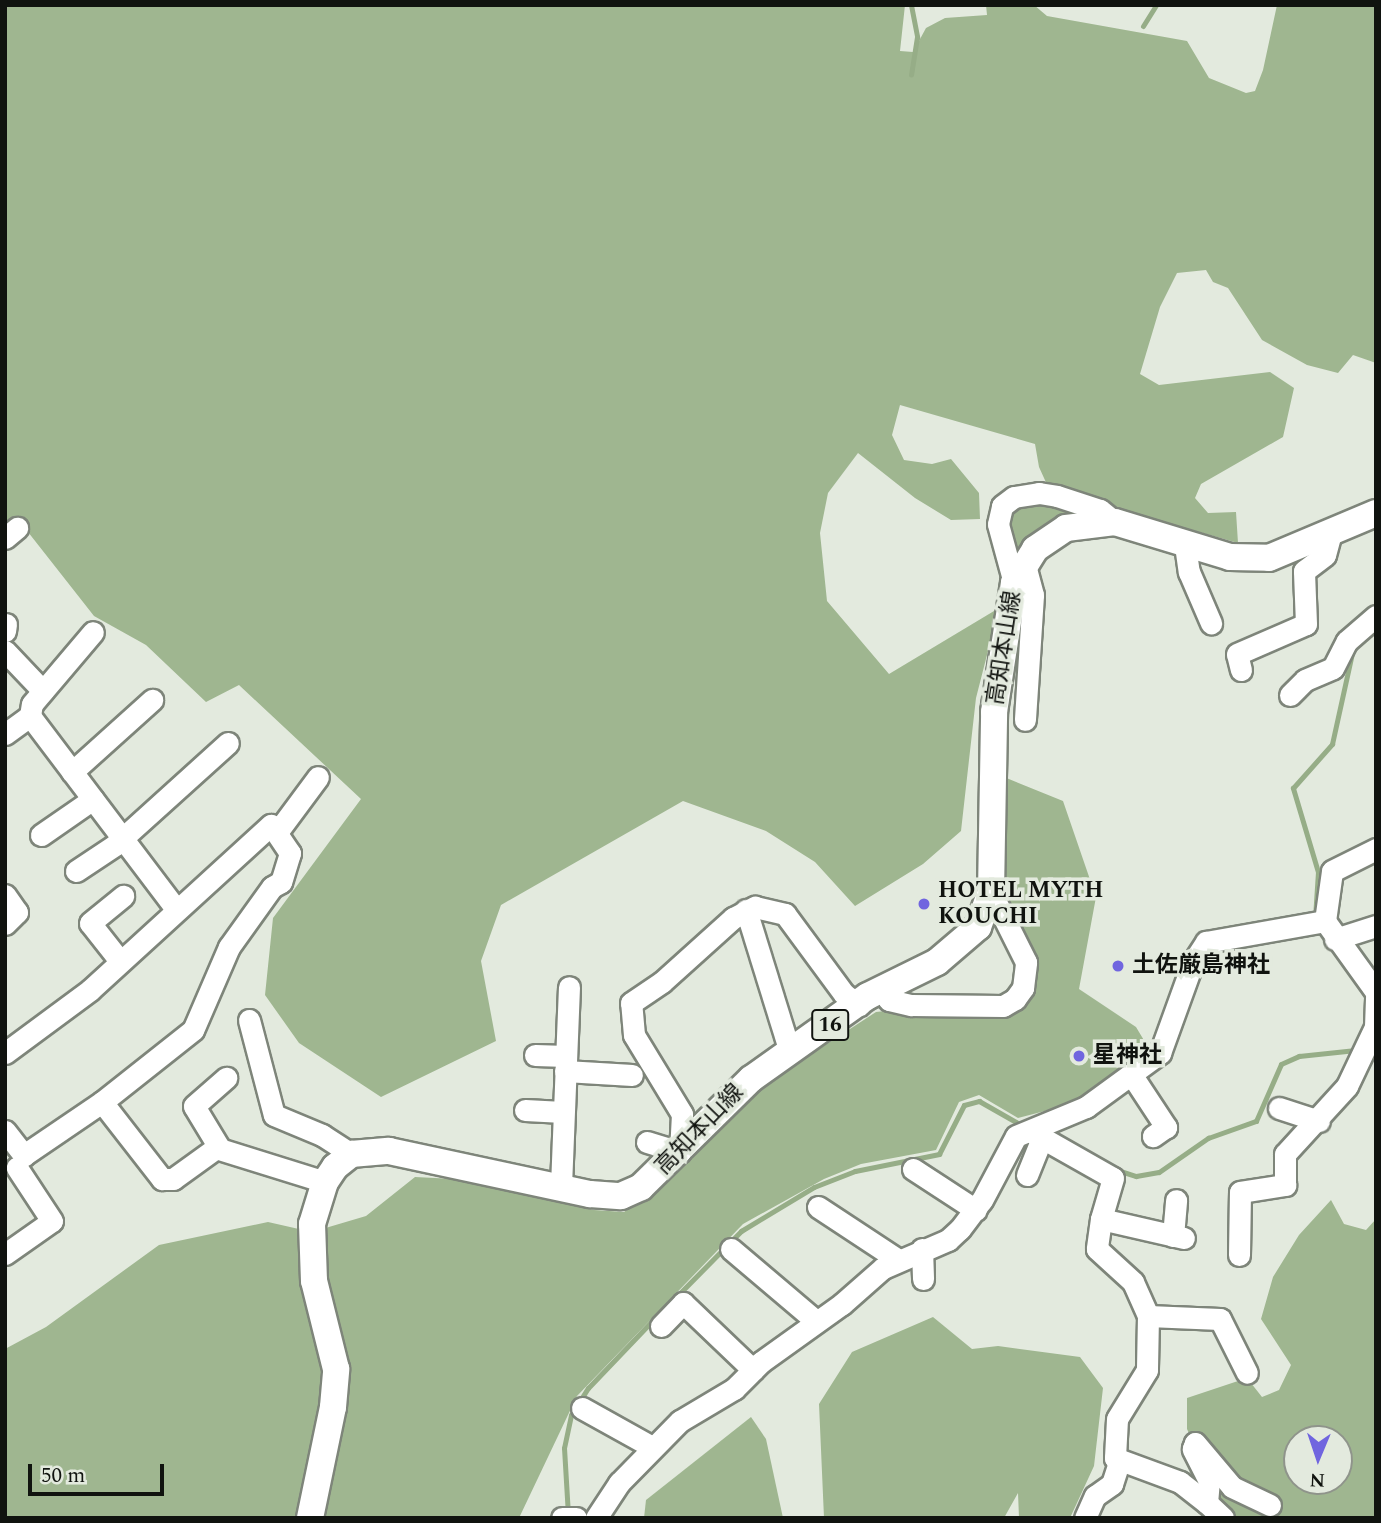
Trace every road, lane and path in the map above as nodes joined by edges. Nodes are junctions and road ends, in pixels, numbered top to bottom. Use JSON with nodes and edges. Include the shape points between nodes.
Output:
{"nodes":[{"id":1,"x":1376,"y":513,"type":"edge"},
{"id":2,"x":1115,"y":522,"type":"junction"},
{"id":3,"x":1331,"y":533,"type":"junction"},
{"id":4,"x":1185,"y":545,"type":"junction"},
{"id":5,"x":1019,"y":574,"type":"junction"},
{"id":6,"x":1376,"y":616,"type":"edge"},
{"id":7,"x":1211,"y":623,"type":"dead end"},
{"id":8,"x":6,"y":624,"type":"edge"},
{"id":9,"x":5,"y":631,"type":"edge"},
{"id":10,"x":93,"y":632,"type":"dead end"},
{"id":11,"x":5,"y":651,"type":"edge"},
{"id":12,"x":1241,"y":670,"type":"dead end"},
{"id":13,"x":43,"y":691,"type":"junction"},
{"id":14,"x":1290,"y":695,"type":"dead end"},
{"id":15,"x":152,"y":701,"type":"dead end"},
{"id":16,"x":30,"y":716,"type":"junction"},
{"id":17,"x":1025,"y":720,"type":"dead end"},
{"id":18,"x":5,"y":734,"type":"edge"},
{"id":19,"x":228,"y":743,"type":"dead end"},
{"id":20,"x":72,"y":772,"type":"junction"},
{"id":21,"x":318,"y":776,"type":"dead end"},
{"id":22,"x":93,"y":799,"type":"junction"},
{"id":23,"x":278,"y":831,"type":"junction"},
{"id":24,"x":41,"y":835,"type":"dead end"},
{"id":25,"x":122,"y":837,"type":"junction"},
{"id":26,"x":1376,"y":849,"type":"edge"},
{"id":27,"x":76,"y":872,"type":"dead end"},
{"id":28,"x":991,"y":892,"type":"junction"},
{"id":29,"x":5,"y":895,"type":"edge"},
{"id":30,"x":123,"y":896,"type":"dead end"},
{"id":31,"x":176,"y":909,"type":"junction"},
{"id":32,"x":746,"y":910,"type":"junction"},
{"id":33,"x":5,"y":924,"type":"edge"},
{"id":34,"x":1376,"y":926,"type":"edge"},
{"id":35,"x":1323,"y":929,"type":"junction"},
{"id":36,"x":120,"y":961,"type":"junction"},
{"id":37,"x":1374,"y":986,"type":"edge"},
{"id":38,"x":569,"y":987,"type":"dead end"},
{"id":39,"x":883,"y":989,"type":"junction"},
{"id":40,"x":859,"y":1005,"type":"junction"},
{"id":41,"x":249,"y":1020,"type":"dead end"},
{"id":42,"x":790,"y":1052,"type":"junction"},
{"id":43,"x":5,"y":1053,"type":"edge"},
{"id":44,"x":535,"y":1055,"type":"dead end"},
{"id":45,"x":565,"y":1064,"type":"junction"},
{"id":46,"x":1131,"y":1074,"type":"junction"},
{"id":47,"x":632,"y":1075,"type":"dead end"},
{"id":48,"x":226,"y":1078,"type":"dead end"},
{"id":49,"x":102,"y":1102,"type":"junction"},
{"id":50,"x":1279,"y":1108,"type":"dead end"},
{"id":51,"x":525,"y":1110,"type":"dead end"},
{"id":52,"x":564,"y":1112,"type":"junction"},
{"id":53,"x":1319,"y":1121,"type":"junction"},
{"id":54,"x":5,"y":1131,"type":"edge"},
{"id":55,"x":1036,"y":1134,"type":"junction"},
{"id":56,"x":1153,"y":1136,"type":"dead end"},
{"id":57,"x":647,"y":1142,"type":"dead end"},
{"id":58,"x":220,"y":1149,"type":"junction"},
{"id":59,"x":680,"y":1152,"type":"junction"},
{"id":60,"x":351,"y":1154,"type":"junction"},
{"id":61,"x":16,"y":1166,"type":"edge"},
{"id":62,"x":913,"y":1169,"type":"dead end"},
{"id":63,"x":1027,"y":1175,"type":"dead end"},
{"id":64,"x":325,"y":1182,"type":"junction"},
{"id":65,"x":561,"y":1186,"type":"junction"},
{"id":66,"x":1177,"y":1200,"type":"dead end"},
{"id":67,"x":818,"y":1207,"type":"dead end"},
{"id":68,"x":976,"y":1210,"type":"junction"},
{"id":69,"x":1101,"y":1219,"type":"junction"},
{"id":70,"x":731,"y":1249,"type":"dead end"},
{"id":71,"x":922,"y":1249,"type":"junction"},
{"id":72,"x":5,"y":1254,"type":"edge"},
{"id":73,"x":1239,"y":1255,"type":"dead end"},
{"id":74,"x":897,"y":1259,"type":"junction"},
{"id":75,"x":923,"y":1279,"type":"dead end"},
{"id":76,"x":1148,"y":1316,"type":"junction"},
{"id":77,"x":816,"y":1321,"type":"junction"},
{"id":78,"x":661,"y":1326,"type":"dead end"},
{"id":79,"x":752,"y":1370,"type":"junction"},
{"id":80,"x":1247,"y":1373,"type":"dead end"},
{"id":81,"x":582,"y":1408,"type":"dead end"},
{"id":82,"x":652,"y":1447,"type":"junction"},
{"id":83,"x":1119,"y":1463,"type":"junction"},
{"id":84,"x":1207,"y":1503,"type":"junction"},
{"id":85,"x":1270,"y":1505,"type":"dead end"},
{"id":86,"x":310,"y":1518,"type":"edge"},
{"id":87,"x":596,"y":1518,"type":"edge"},
{"id":88,"x":1085,"y":1518,"type":"edge"},
{"id":89,"x":1223,"y":1518,"type":"edge"}],
"edges":[{"from":1,"to":3,"type":"main road","name":"高知本山線"},
{"from":2,"to":4,"type":"main road","name":"高知本山線"},
{"from":2,"to":5,"type":"main road","name":"高知本山線","via":[[1082,523],[1052,534]]},
{"from":2,"to":5,"type":"street","via":[[1100,510],[1057,496],[1014,497],[1002,506],[998,524]]},
{"from":3,"to":4,"type":"main road","name":"高知本山線","via":[[1269,558],[1230,557]]},
{"from":3,"to":12,"type":"street","via":[[1325,555],[1304,571],[1306,624],[1237,654]]},
{"from":4,"to":7,"type":"street","via":[[1189,572]]},
{"from":5,"to":17,"type":"street","via":[[1033,595]]},
{"from":5,"to":28,"type":"main road","name":"高知本山線","number":"16","via":[[994,712]]},
{"from":6,"to":14,"type":"street","via":[[1348,641],[1333,668],[1305,680]]},
{"from":8,"to":9,"type":"street"},
{"from":10,"to":13,"type":"street"},
{"from":11,"to":13,"type":"street"},
{"from":13,"to":16,"type":"street","via":[[32,704]]},
{"from":15,"to":20,"type":"street"},
{"from":16,"to":18,"type":"street"},
{"from":16,"to":20,"type":"street"},
{"from":19,"to":25,"type":"street"},
{"from":20,"to":22,"type":"street"},
{"from":21,"to":23,"type":"street"},
{"from":22,"to":24,"type":"street"},
{"from":22,"to":25,"type":"street"},
{"from":23,"to":31,"type":"street","via":[[267,826]]},
{"from":23,"to":49,"type":"street","via":[[290,853],[281,882],[272,887],[229,947],[193,1030]]},
{"from":25,"to":27,"type":"street"},
{"from":25,"to":31,"type":"street"},
{"from":26,"to":35,"type":"street","via":[[1332,871]]},
{"from":28,"to":39,"type":"main road","name":"高知本山線","number":"16","via":[[978,927],[963,943],[937,962]]},
{"from":28,"to":39,"type":"street","via":[[1026,962],[1023,988],[1014,999],[1003,1006],[911,1005],[889,1000]]},
{"from":29,"to":33,"type":"street","via":[[17,912]]},
{"from":30,"to":36,"type":"street","via":[[90,923]]},
{"from":31,"to":36,"type":"street"},
{"from":32,"to":40,"type":"street","via":[[776,910],[794,921],[844,994]]},
{"from":32,"to":42,"type":"street"},
{"from":32,"to":59,"type":"street","via":[[631,1003],[634,1035],[682,1114]]},
{"from":34,"to":35,"type":"street"},
{"from":35,"to":37,"type":"street"},
{"from":35,"to":46,"type":"street","via":[[1206,942],[1194,962],[1167,1043]]},
{"from":36,"to":43,"type":"street"},
{"from":37,"to":53,"type":"street","via":[[1372,1034],[1347,1086]]},
{"from":38,"to":45,"type":"street"},
{"from":39,"to":40,"type":"main road","name":"高知本山線","number":"16"},
{"from":40,"to":42,"type":"main road","name":"高知本山線","number":"16"},
{"from":41,"to":60,"type":"street","via":[[259,1097],[274,1115],[322,1135]]},
{"from":42,"to":59,"type":"main road","name":"高知本山線","number":"16","via":[[734,1093]]},
{"from":44,"to":45,"type":"street"},
{"from":45,"to":47,"type":"street"},
{"from":45,"to":52,"type":"street"},
{"from":46,"to":55,"type":"street","via":[[1086,1107]]},
{"from":46,"to":56,"type":"street","via":[[1166,1127]]},
{"from":48,"to":58,"type":"street","via":[[194,1106]]},
{"from":49,"to":58,"type":"street","via":[[162,1179],[173,1179],[204,1154]]},
{"from":49,"to":61,"type":"street"},
{"from":50,"to":53,"type":"street"},
{"from":51,"to":52,"type":"street"},
{"from":52,"to":65,"type":"street"},
{"from":53,"to":73,"type":"street","via":[[1285,1154],[1285,1185],[1240,1192]]},
{"from":54,"to":61,"type":"street"},
{"from":55,"to":63,"type":"street"},
{"from":55,"to":68,"type":"street","via":[[1012,1140]]},
{"from":55,"to":69,"type":"street","via":[[1113,1178]]},
{"from":57,"to":59,"type":"street"},
{"from":58,"to":64,"type":"street"},
{"from":59,"to":65,"type":"main road","name":"高知本山線","number":"16","via":[[631,1193],[608,1196]]},
{"from":60,"to":64,"type":"main road"},
{"from":60,"to":65,"type":"main road","name":"高知本山線","number":"16","via":[[368,1150],[409,1153]]},
{"from":61,"to":72,"type":"street","via":[[52,1221]]},
{"from":62,"to":68,"type":"street"},
{"from":64,"to":86,"type":"main road","via":[[312,1224],[312,1264],[334,1348],[336,1388]]},
{"from":66,"to":69,"type":"street","via":[[1178,1237]]},
{"from":67,"to":74,"type":"street"},
{"from":68,"to":71,"type":"street","via":[[948,1240]]},
{"from":69,"to":76,"type":"street","via":[[1097,1249],[1133,1282]]},
{"from":70,"to":77,"type":"street"},
{"from":71,"to":74,"type":"street"},
{"from":71,"to":75,"type":"street"},
{"from":74,"to":77,"type":"street"},
{"from":76,"to":80,"type":"street","via":[[1220,1319]]},
{"from":76,"to":83,"type":"street","via":[[1147,1370],[1117,1419],[1112,1447]]},
{"from":77,"to":79,"type":"street"},
{"from":78,"to":79,"type":"street","via":[[683,1303]]},
{"from":79,"to":82,"type":"street","via":[[734,1389],[680,1421]]},
{"from":81,"to":82,"type":"street"},
{"from":82,"to":87,"type":"street"},
{"from":83,"to":84,"type":"street","via":[[1180,1482]]},
{"from":83,"to":88,"type":"street","via":[[1112,1484],[1095,1496]]},
{"from":84,"to":85,"type":"street","via":[[1209,1481],[1194,1443],[1232,1487]]},
{"from":84,"to":89,"type":"street"}]}
